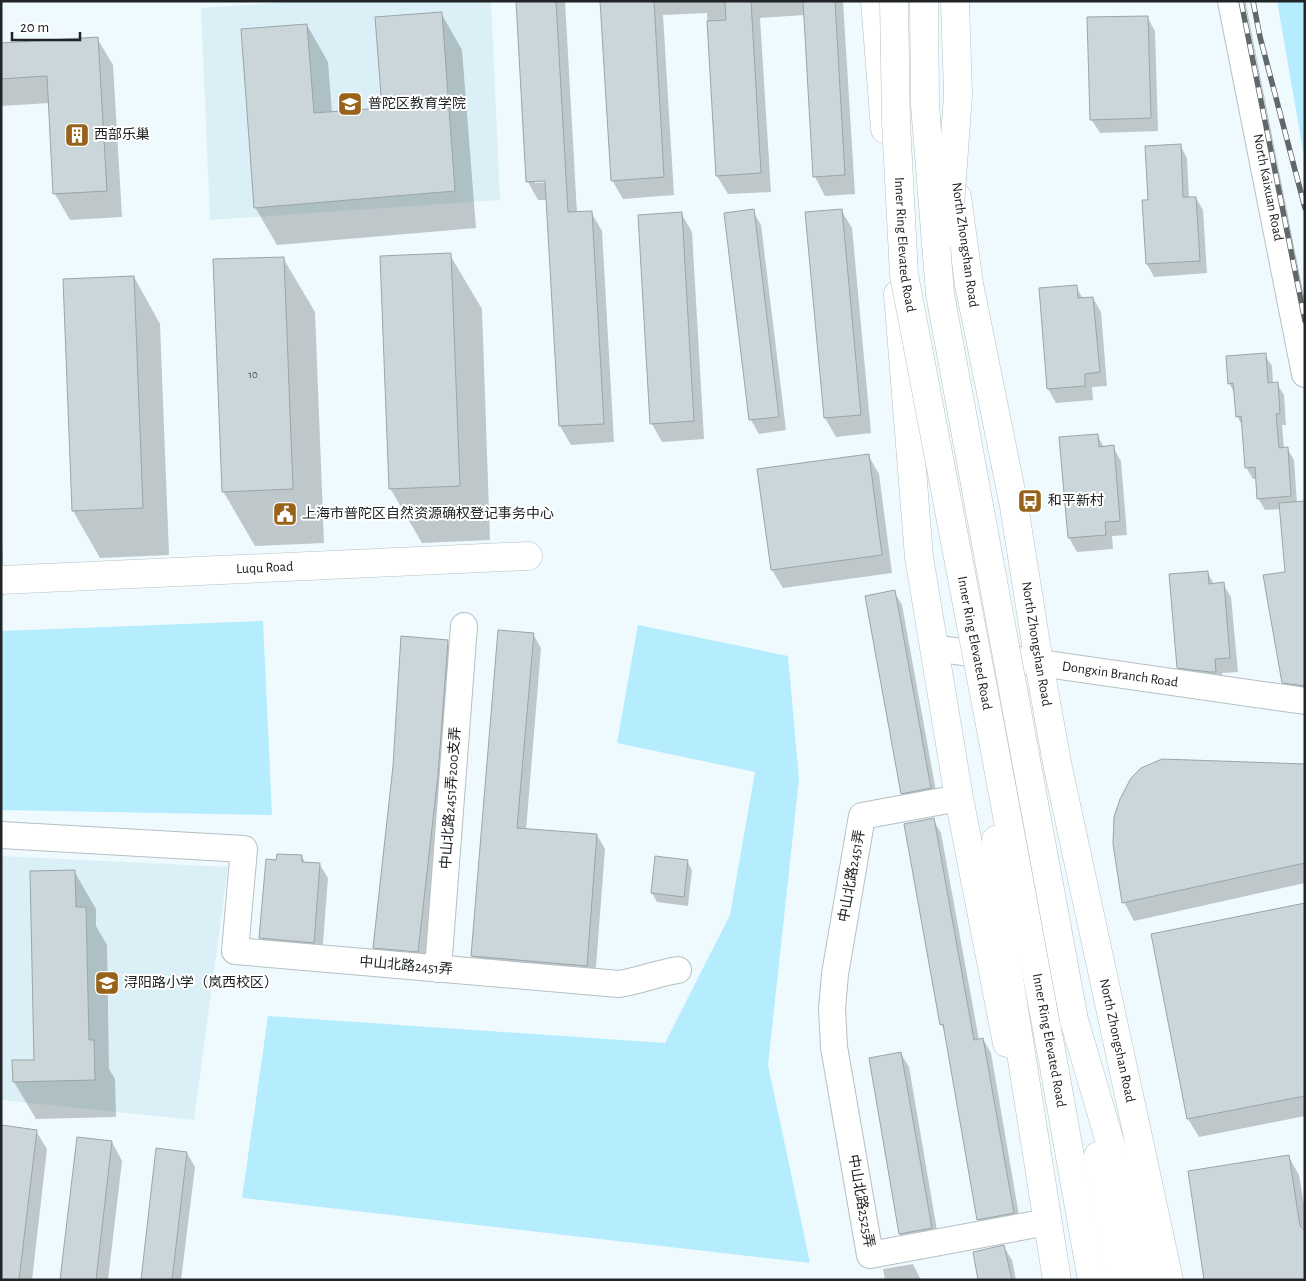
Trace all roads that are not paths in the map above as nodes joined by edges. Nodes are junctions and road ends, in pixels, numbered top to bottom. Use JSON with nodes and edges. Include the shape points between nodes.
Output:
{"nodes":[{"id":1,"x":874,"y":1,"type":"edge"},
{"id":2,"x":894,"y":1,"type":"edge"},
{"id":3,"x":924,"y":1,"type":"edge"},
{"id":4,"x":948,"y":1,"type":"edge"},
{"id":5,"x":955,"y":1,"type":"edge"},
{"id":6,"x":1231,"y":1,"type":"edge"},
{"id":7,"x":940,"y":294,"type":"junction"},
{"id":8,"x":1305,"y":374,"type":"edge"},
{"id":9,"x":528,"y":556,"type":"dead end"},
{"id":10,"x":1,"y":580,"type":"edge"},
{"id":11,"x":464,"y":626,"type":"dead end"},
{"id":12,"x":934,"y":648,"type":"junction"},
{"id":13,"x":1039,"y":663,"type":"junction"},
{"id":14,"x":1305,"y":701,"type":"edge"},
{"id":15,"x":988,"y":714,"type":"junction"},
{"id":16,"x":959,"y":798,"type":"junction"},
{"id":17,"x":1,"y":835,"type":"edge"},
{"id":18,"x":438,"y":969,"type":"junction"},
{"id":19,"x":678,"y":970,"type":"dead end"},
{"id":20,"x":835,"y":974,"type":"joint"},
{"id":21,"x":1074,"y":1020,"type":"junction"},
{"id":22,"x":1042,"y":1223,"type":"junction"},
{"id":23,"x":1053,"y":1280,"type":"edge"},
{"id":24,"x":1057,"y":1280,"type":"edge"},
{"id":25,"x":1092,"y":1280,"type":"edge"},
{"id":26,"x":1120,"y":1280,"type":"edge"},
{"id":27,"x":1145,"y":1280,"type":"edge"},
{"id":28,"x":1169,"y":1280,"type":"edge"}],
"edges":[{"from":1,"to":12,"type":"main road","via":[[919,557]]},
{"from":2,"to":15,"type":"main road","name":"Inner Ring Elevated Road","bridge":true,"via":[[904,274]]},
{"from":3,"to":7,"type":"main road","name":"Inner Ring Elevated Road","bridge":true,"via":[[925,106]]},
{"from":4,"to":13,"type":"main road","name":"North Zhongshan Road","via":[[949,118],[958,205],[969,284],[1014,506]]},
{"from":5,"to":7,"type":"main road","bridge":true,"via":[[958,96],[951,211]]},
{"from":6,"to":8,"type":"street","name":"North Kaixuan Road"},
{"from":7,"to":21,"type":"main road","name":"Inner Ring Elevated Road","bridge":true},
{"from":9,"to":10,"type":"main road","name":"Luqu Road"},
{"from":11,"to":18,"type":"street","name":"中山北路2451弄200支弄"},
{"from":12,"to":13,"type":"street","name":"Dongxin Branch Road"},
{"from":12,"to":16,"type":"main road"},
{"from":13,"to":14,"type":"street","name":"Dongxin Branch Road"},
{"from":13,"to":28,"type":"main road","name":"North Zhongshan Road","via":[[1057,763]]},
{"from":15,"to":24,"type":"main road","via":[[1003,940]]},
{"from":15,"to":25,"type":"main road","name":"Inner Ring Elevated Road"},
{"from":16,"to":20,"type":"street","name":"中山北路2451弄","via":[[862,816]]},
{"from":16,"to":22,"type":"main road"},
{"from":17,"to":18,"type":"street","name":"中山北路2451弄","via":[[244,849],[235,952]]},
{"from":18,"to":19,"type":"street","name":"中山北路2451弄","via":[[619,984]]},
{"from":20,"to":22,"type":"street","name":"中山北路2525弄","via":[[832,1009],[834,1047],[870,1255]]},
{"from":21,"to":26,"type":"main road","name":"Inner Ring Elevated Road"},
{"from":21,"to":27,"type":"main road","via":[[1133,1220]]},
{"from":22,"to":23,"type":"main road"}]}
